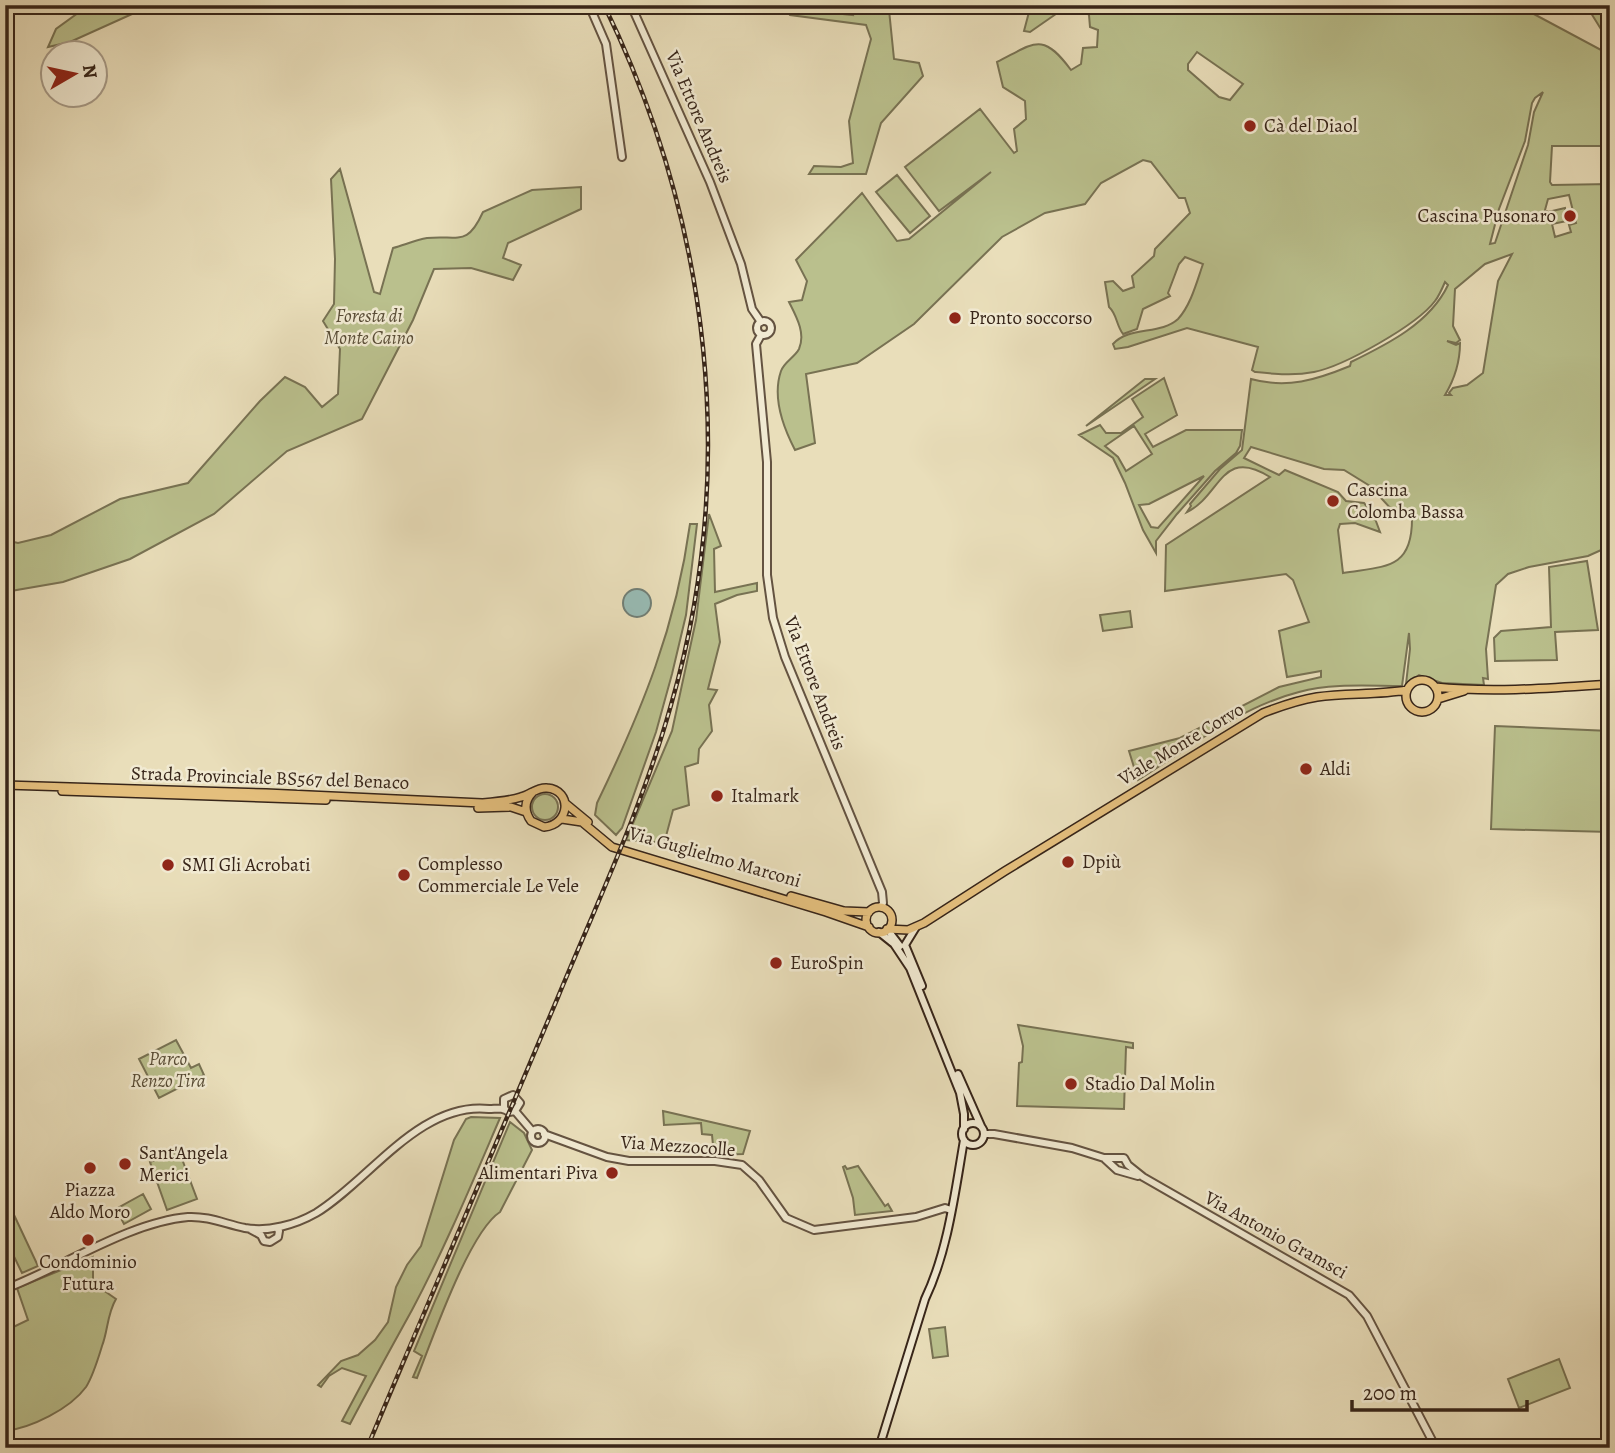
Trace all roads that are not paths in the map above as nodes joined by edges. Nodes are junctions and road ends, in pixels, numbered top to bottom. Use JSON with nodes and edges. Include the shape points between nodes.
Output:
{"nodes":[{"id":1,"x":589,"y":5,"type":"edge"},
{"id":2,"x":631,"y":5,"type":"edge"},
{"id":3,"x":622,"y":158,"type":"dead end"},
{"id":4,"x":761,"y":322,"type":"junction"},
{"id":5,"x":761,"y":335,"type":"junction"},
{"id":6,"x":1610,"y":684,"type":"edge"},
{"id":7,"x":1435,"y":687,"type":"junction"},
{"id":8,"x":1467,"y":690,"type":"junction"},
{"id":9,"x":1406,"y":693,"type":"junction"},
{"id":10,"x":1438,"y":699,"type":"junction"},
{"id":11,"x":5,"y":788,"type":"edge"},
{"id":12,"x":533,"y":792,"type":"junction"},
{"id":13,"x":565,"y":803,"type":"junction"},
{"id":14,"x":526,"y":813,"type":"junction"},
{"id":15,"x":562,"y":819,"type":"junction"},
{"id":16,"x":881,"y":907,"type":"junction"},
{"id":17,"x":869,"y":912,"type":"junction"},
{"id":18,"x":932,"y":916,"type":"junction"},
{"id":19,"x":891,"y":918,"type":"junction"},
{"id":20,"x":869,"y":927,"type":"junction"},
{"id":21,"x":916,"y":927,"type":"junction"},
{"id":22,"x":887,"y":929,"type":"junction"},
{"id":23,"x":879,"y":932,"type":"junction"},
{"id":24,"x":912,"y":961,"type":"junction"},
{"id":25,"x":504,"y":1108,"type":"junction"},
{"id":26,"x":515,"y":1111,"type":"junction"},
{"id":27,"x":981,"y":1126,"type":"junction"},
{"id":28,"x":964,"y":1129,"type":"junction"},
{"id":29,"x":533,"y":1131,"type":"junction"},
{"id":30,"x":544,"y":1134,"type":"junction"},
{"id":31,"x":984,"y":1134,"type":"junction"},
{"id":32,"x":964,"y":1140,"type":"junction"},
{"id":33,"x":976,"y":1145,"type":"junction"},
{"id":34,"x":1104,"y":1158,"type":"junction"},
{"id":35,"x":1118,"y":1158,"type":"junction"},
{"id":36,"x":961,"y":1160,"type":"junction"},
{"id":37,"x":1128,"y":1165,"type":"junction"},
{"id":38,"x":1118,"y":1169,"type":"junction"},
{"id":39,"x":1143,"y":1177,"type":"junction"},
{"id":40,"x":951,"y":1210,"type":"junction"},
{"id":41,"x":248,"y":1228,"type":"junction"},
{"id":42,"x":265,"y":1228,"type":"junction"},
{"id":43,"x":278,"y":1231,"type":"junction"},
{"id":44,"x":261,"y":1235,"type":"junction"},
{"id":45,"x":5,"y":1289,"type":"edge"},
{"id":46,"x":879,"y":1448,"type":"edge"},
{"id":47,"x":1436,"y":1448,"type":"edge"}],
"edges":[{"from":1,"to":3,"type":"street","via":[[606,44]]},
{"from":2,"to":4,"type":"street","name":"Via Ettore Andreis","via":[[710,182],[741,264],[752,309]]},
{"from":4,"to":5,"type":"street","via":[[757,328]]},
{"from":4,"to":5,"type":"street","via":[[770,328]]},
{"from":5,"to":16,"type":"street","name":"Via Ettore Andreis","via":[[756,344],[768,462],[768,576],[773,618],[793,678],[882,892]]},
{"from":6,"to":8,"type":"main road"},
{"from":7,"to":8,"type":"main road"},
{"from":7,"to":9,"type":"main road","via":[[1420,680]]},
{"from":7,"to":10,"type":"main road"},
{"from":8,"to":10,"type":"main road"},
{"from":9,"to":10,"type":"main road","via":[[1411,709],[1420,712],[1430,710]]},
{"from":9,"to":18,"type":"main road","name":"Viale Monte Corvo","via":[[1319,697],[1263,713]]},
{"from":11,"to":12,"type":"main road","name":"Strada Provinciale BS567 del Benaco","via":[[482,803]]},
{"from":11,"to":14,"type":"main road","name":"Strada Provinciale BS567 del Benaco","via":[[511,807]]},
{"from":12,"to":13,"type":"main road","name":"Strada Provinciale BS567 del Benaco","via":[[551,788]]},
{"from":12,"to":14,"type":"main road"},
{"from":13,"to":15,"type":"main road"},
{"from":13,"to":17,"type":"main road","name":"Via Guglielmo Marconi","via":[[615,844],[844,911]]},
{"from":14,"to":15,"type":"main road","name":"Strada Provinciale BS567 del Benaco","via":[[544,827]]},
{"from":15,"to":20,"type":"main road","via":[[582,822],[612,847]]},
{"from":16,"to":17,"type":"main road","name":"Via Guglielmo Marconi"},
{"from":16,"to":19,"type":"main road"},
{"from":17,"to":20,"type":"main road"},
{"from":18,"to":19,"type":"main road","via":[[905,925]]},
{"from":18,"to":21,"type":"main road","name":"Viale Monte Corvo"},
{"from":19,"to":22,"type":"main road"},
{"from":20,"to":23,"type":"main road"},
{"from":21,"to":22,"type":"main road"},
{"from":21,"to":24,"type":"street","via":[[905,945]]},
{"from":22,"to":23,"type":"main road"},
{"from":22,"to":24,"type":"street"},
{"from":23,"to":28,"type":"street","via":[[894,944],[910,968],[960,1093]]},
{"from":24,"to":27,"type":"street"},
{"from":25,"to":26,"type":"street"},
{"from":25,"to":26,"type":"street","via":[[504,1098],[513,1095],[520,1103]]},
{"from":25,"to":43,"type":"street","via":[[441,1116],[318,1212]]},
{"from":26,"to":29,"type":"street"},
{"from":27,"to":28,"type":"street","via":[[972,1123]]},
{"from":27,"to":31,"type":"street"},
{"from":28,"to":32,"type":"street"},
{"from":29,"to":30,"type":"street","name":"Via Mezzocolle"},
{"from":29,"to":30,"type":"street","name":"Via Mezzocolle","via":[[531,1138],[536,1143]]},
{"from":30,"to":40,"type":"street","name":"Via Mezzocolle","via":[[629,1161],[742,1165],[760,1180],[786,1218],[814,1230]]},
{"from":31,"to":33,"type":"street"},
{"from":31,"to":34,"type":"street","name":"Via Antonio Gramsci"},
{"from":32,"to":33,"type":"street"},
{"from":32,"to":36,"type":"street"},
{"from":33,"to":36,"type":"street","via":[[967,1149]]},
{"from":34,"to":35,"type":"street","name":"Via Antonio Gramsci"},
{"from":34,"to":38,"type":"street","name":"Via Antonio Gramsci"},
{"from":35,"to":37,"type":"street","name":"Via Antonio Gramsci","via":[[1126,1159]]},
{"from":35,"to":38,"type":"street","via":[[1114,1162]]},
{"from":36,"to":40,"type":"street"},
{"from":37,"to":38,"type":"street"},
{"from":37,"to":39,"type":"street","name":"Via Antonio Gramsci"},
{"from":38,"to":39,"type":"street","name":"Via Antonio Gramsci"},
{"from":39,"to":47,"type":"street","name":"Via Antonio Gramsci","via":[[1326,1280],[1358,1303]]},
{"from":40,"to":46,"type":"street","via":[[933,1282]]},
{"from":41,"to":42,"type":"street"},
{"from":41,"to":44,"type":"street"},
{"from":41,"to":45,"type":"street","via":[[203,1217],[167,1221]]},
{"from":42,"to":43,"type":"street"},
{"from":42,"to":44,"type":"street"},
{"from":43,"to":44,"type":"street","via":[[270,1242]]}]}
